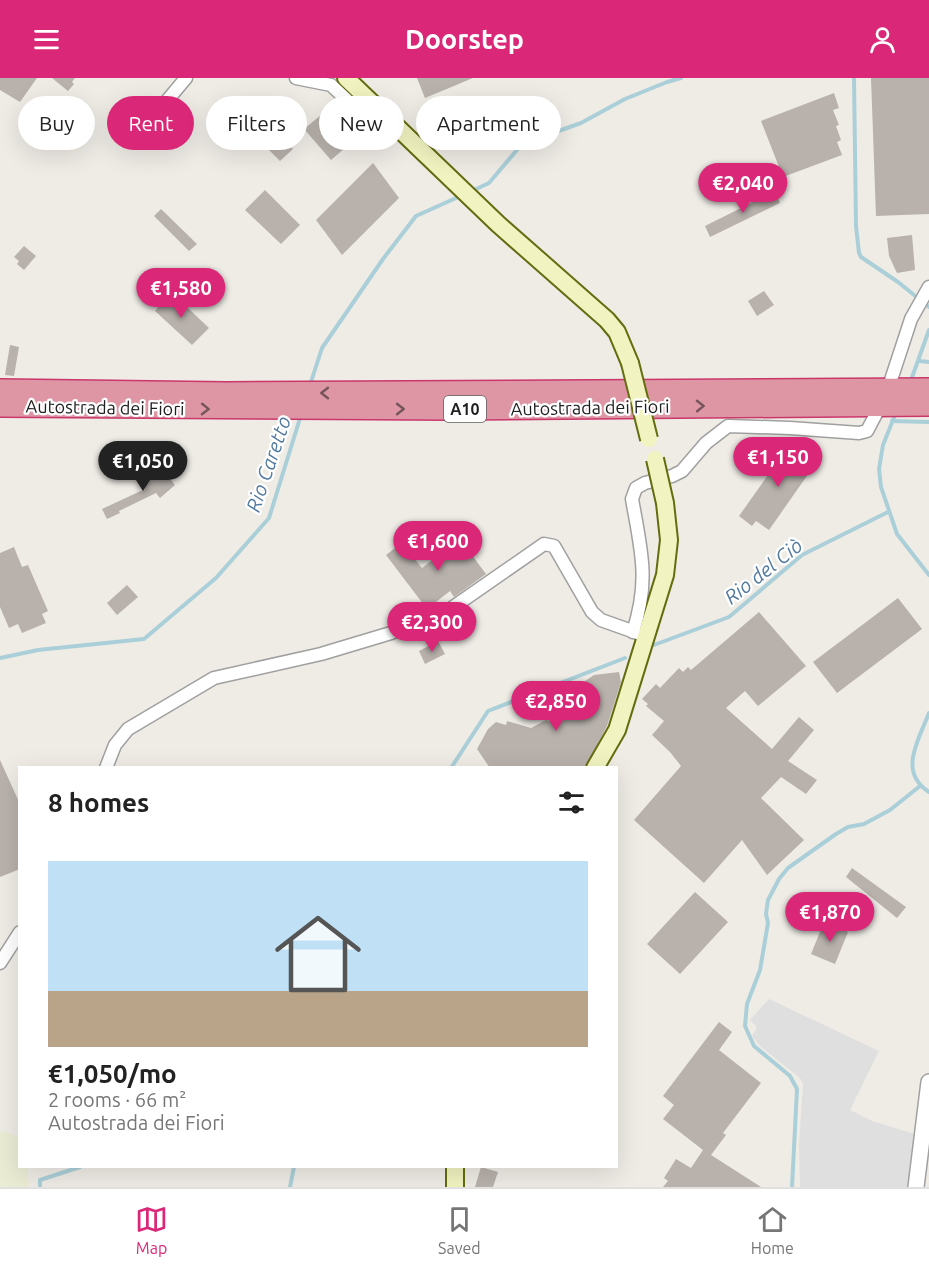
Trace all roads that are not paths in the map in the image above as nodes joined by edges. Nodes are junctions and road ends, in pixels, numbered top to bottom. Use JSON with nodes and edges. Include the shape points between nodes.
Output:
{"nodes":[{"id":1,"x":186,"y":78,"type":"edge"},
{"id":2,"x":296,"y":78,"type":"edge"},
{"id":3,"x":346,"y":78,"type":"edge"},
{"id":4,"x":171,"y":96,"type":"edge"},
{"id":5,"x":343,"y":96,"type":"edge"},
{"id":6,"x":365,"y":96,"type":"edge"},
{"id":7,"x":404,"y":133,"type":"edge"},
{"id":8,"x":928,"y":288,"type":"edge"},
{"id":9,"x":891,"y":380,"type":"dead end"},
{"id":10,"x":929,"y":389,"type":"edge"},
{"id":11,"x":0,"y":390,"type":"edge"},
{"id":12,"x":929,"y":405,"type":"edge"},
{"id":13,"x":0,"y":406,"type":"edge"},
{"id":14,"x":877,"y":412,"type":"dead end"},
{"id":15,"x":640,"y":634,"type":"junction"},
{"id":16,"x":107,"y":766,"type":"edge"},
{"id":17,"x":596,"y":766,"type":"edge"},
{"id":18,"x":18,"y":936,"type":"edge"},
{"id":19,"x":0,"y":963,"type":"edge"},
{"id":20,"x":929,"y":1082,"type":"edge"},
{"id":21,"x":455,"y":1168,"type":"edge"},
{"id":22,"x":455,"y":1187,"type":"edge"},
{"id":23,"x":916,"y":1187,"type":"edge"}],
"edges":[{"from":1,"to":4,"type":"street"},
{"from":2,"to":5,"type":"street","via":[[331,85]]},
{"from":3,"to":6,"type":"main road"},
{"from":7,"to":15,"type":"main road","bridge":true,"via":[[617,332],[630,363],[655,459],[669,540],[665,575]]},
{"from":8,"to":9,"type":"street","via":[[915,309]]},
{"from":10,"to":11,"type":"highway","name":"Autostrada dei Fiori","number":"A10","one_way":true,"via":[[238,393]]},
{"from":13,"to":12,"type":"highway","name":"Autostrada dei Fiori","number":"A10","one_way":true,"via":[[449,409]]},
{"from":14,"to":15,"type":"street","via":[[867,431],[859,433],[728,426],[706,443],[682,471],[636,488],[632,499],[644,565]]},
{"from":15,"to":16,"type":"street","via":[[601,620],[592,612],[554,546],[544,544],[449,609],[392,633],[214,678],[128,729],[115,745]]},
{"from":15,"to":17,"type":"main road","via":[[617,730]]},
{"from":18,"to":19,"type":"street"},
{"from":20,"to":23,"type":"street"},
{"from":21,"to":22,"type":"main road"}]}
